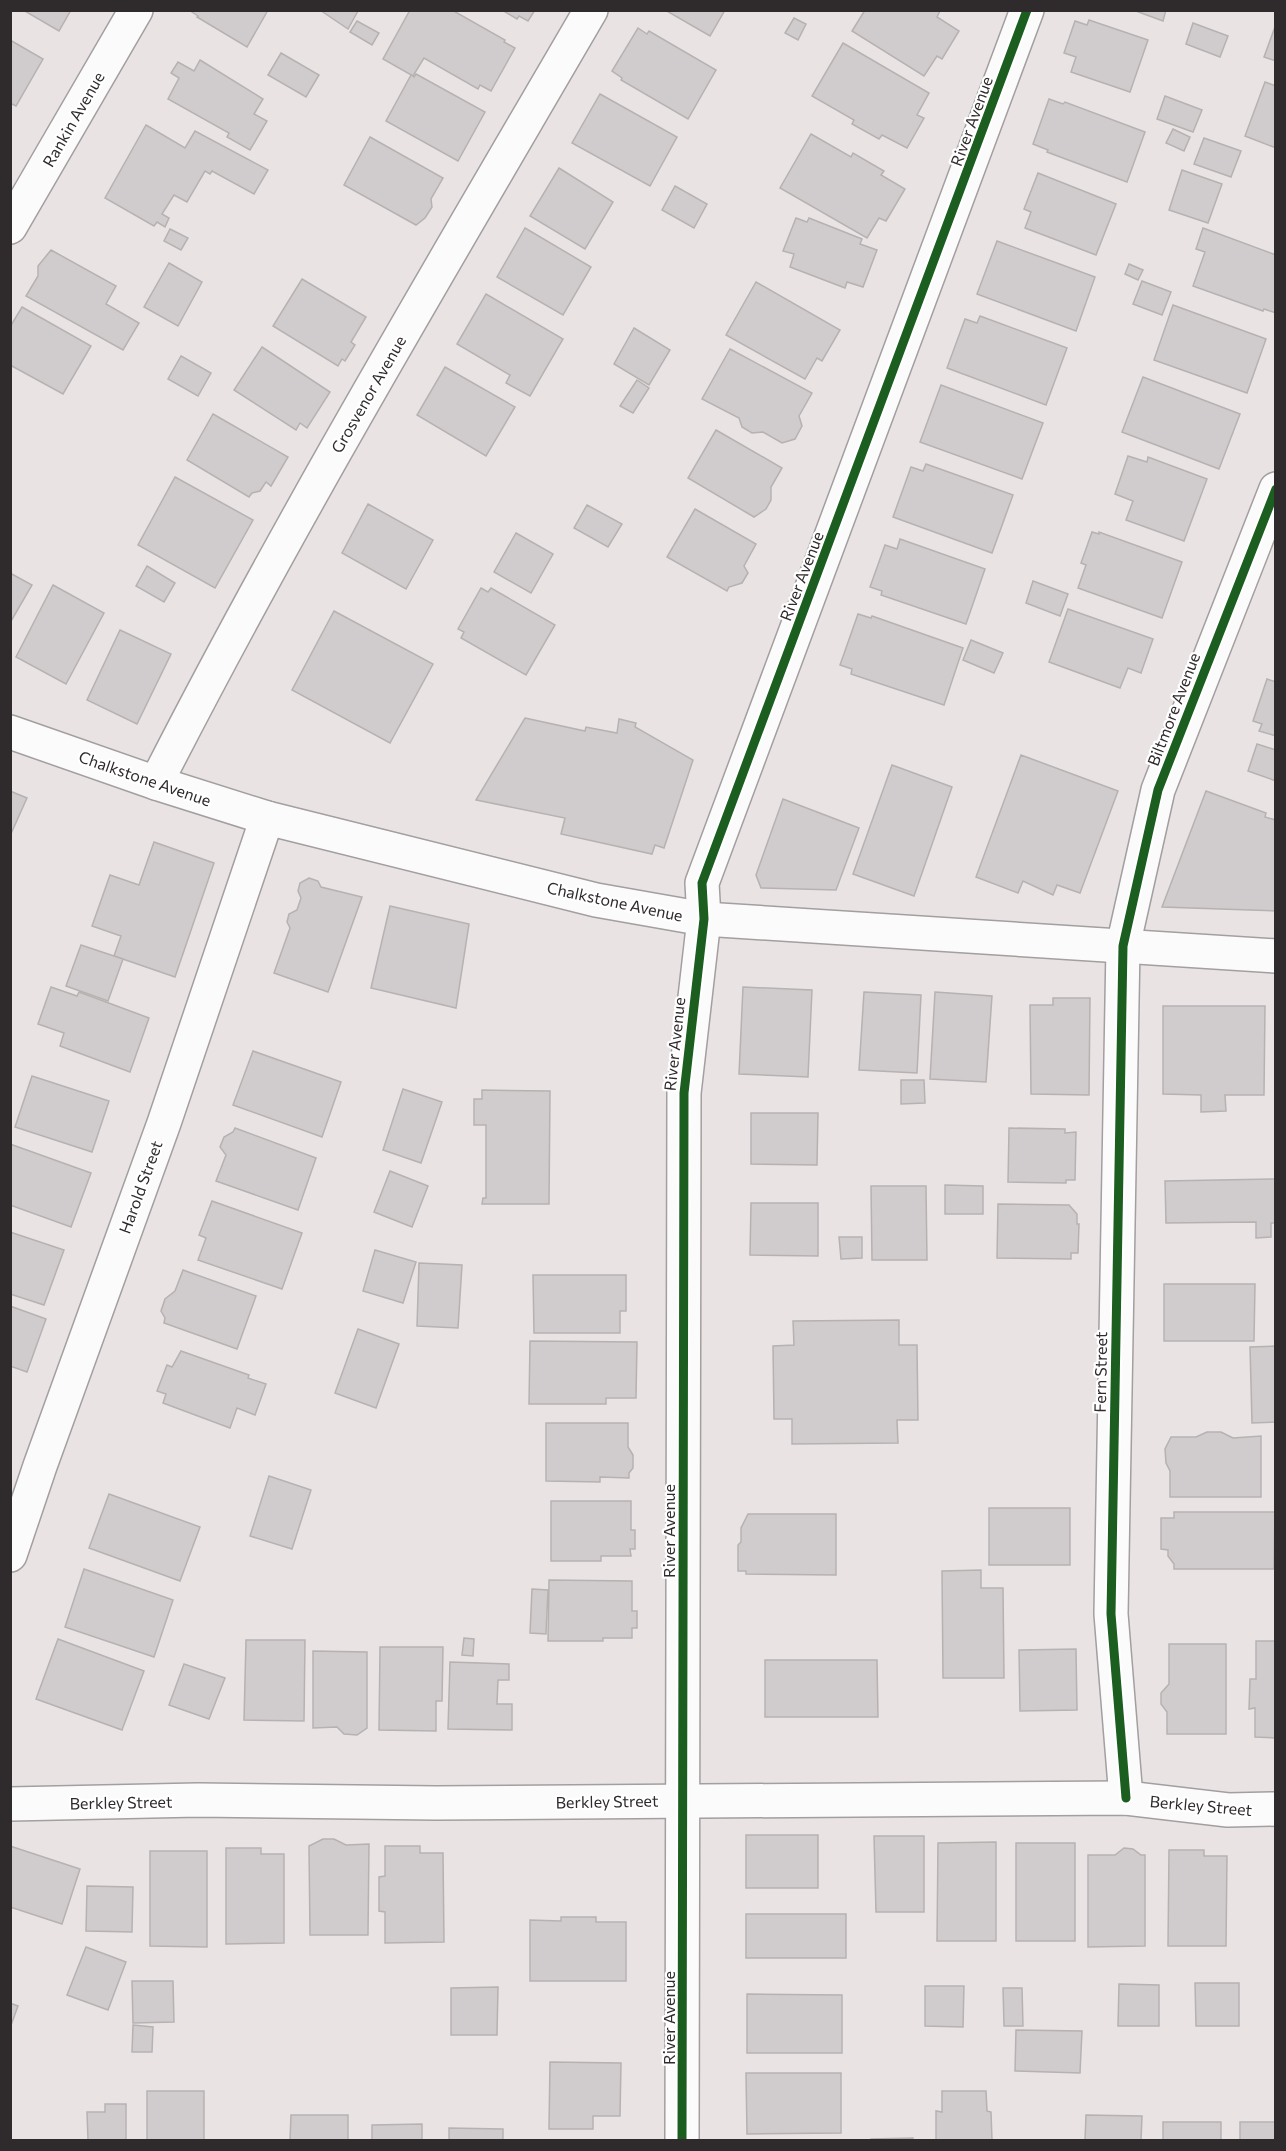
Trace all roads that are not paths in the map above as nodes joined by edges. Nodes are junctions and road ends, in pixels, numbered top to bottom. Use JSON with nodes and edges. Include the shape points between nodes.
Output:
{"nodes":[{"id":1,"x":136,"y":10,"type":"edge"},
{"id":2,"x":591,"y":10,"type":"edge"},
{"id":3,"x":1027,"y":10,"type":"edge"},
{"id":4,"x":10,"y":227,"type":"edge"},
{"id":5,"x":1275,"y":489,"type":"edge"},
{"id":6,"x":10,"y":732,"type":"edge"},
{"id":7,"x":156,"y":783,"type":"junction"},
{"id":8,"x":267,"y":818,"type":"junction"},
{"id":9,"x":704,"y":919,"type":"junction"},
{"id":10,"x":1123,"y":946,"type":"junction"},
{"id":11,"x":1275,"y":956,"type":"edge"},
{"id":12,"x":10,"y":1555,"type":"edge"},
{"id":13,"x":1126,"y":1798,"type":"junction"},
{"id":14,"x":682,"y":1801,"type":"junction"},
{"id":15,"x":10,"y":1804,"type":"edge"},
{"id":16,"x":1275,"y":1809,"type":"edge"},
{"id":17,"x":682,"y":2140,"type":"edge"}],
"edges":[{"from":1,"to":4,"type":"street","name":"Rankin Avenue"},
{"from":2,"to":7,"type":"street","name":"Grosvenor Avenue","via":[[250,602]]},
{"from":3,"to":9,"type":"street","name":"River Avenue","via":[[702,883]]},
{"from":5,"to":10,"type":"street","name":"Biltmore Avenue","via":[[1158,790]]},
{"from":6,"to":7,"type":"street","name":"Chalkstone Avenue"},
{"from":7,"to":8,"type":"street","name":"Chalkstone Avenue"},
{"from":8,"to":9,"type":"street","name":"Chalkstone Avenue","via":[[596,900]]},
{"from":8,"to":12,"type":"street","name":"Harold Street","via":[[164,1123]]},
{"from":9,"to":10,"type":"street","name":"Chalkstone Avenue"},
{"from":9,"to":14,"type":"street","name":"River Avenue","via":[[684,1093]]},
{"from":10,"to":11,"type":"street","name":"Chalkstone Avenue"},
{"from":10,"to":13,"type":"street","name":"Fern Street","via":[[1111,1614]]},
{"from":13,"to":14,"type":"street","name":"Berkley Street"},
{"from":13,"to":16,"type":"street","name":"Berkley Street","via":[[1227,1810]]},
{"from":14,"to":15,"type":"street","name":"Berkley Street","via":[[198,1800]]},
{"from":14,"to":17,"type":"street","name":"River Avenue"}]}
